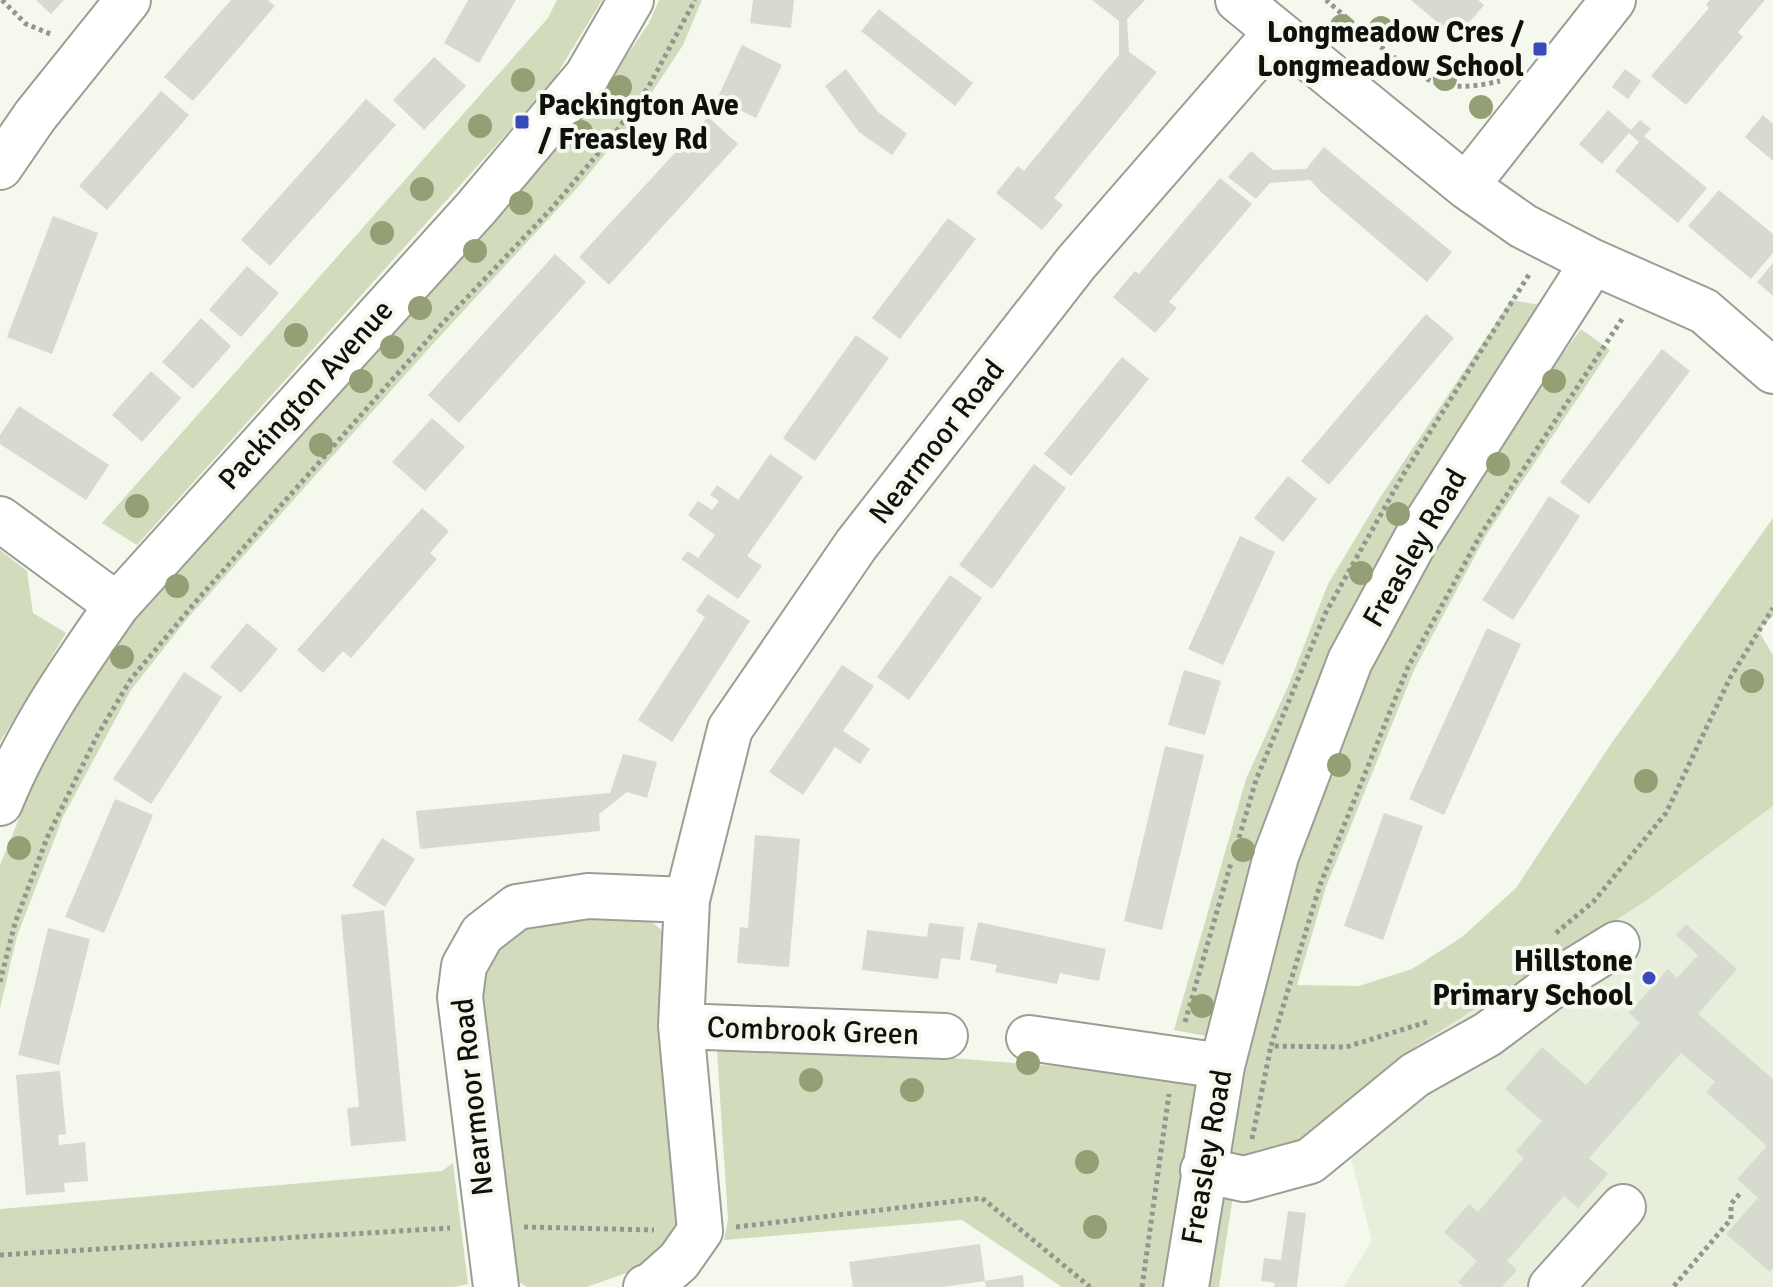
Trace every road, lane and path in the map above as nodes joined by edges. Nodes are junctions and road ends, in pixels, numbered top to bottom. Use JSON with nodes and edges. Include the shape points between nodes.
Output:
{"nodes":[{"id":1,"x":2,"y":0,"type":"edge"},
{"id":2,"x":128,"y":0,"type":"edge"},
{"id":3,"x":631,"y":0,"type":"edge"},
{"id":4,"x":695,"y":0,"type":"edge"},
{"id":5,"x":1238,"y":0,"type":"edge"},
{"id":6,"x":1326,"y":0,"type":"edge"},
{"id":7,"x":1613,"y":0,"type":"edge"},
{"id":8,"x":1276,"y":33,"type":"junction"},
{"id":9,"x":87,"y":51,"type":"junction"},
{"id":10,"x":1505,"y":80,"type":"dead end"},
{"id":11,"x":0,"y":167,"type":"edge"},
{"id":12,"x":1466,"y":186,"type":"junction"},
{"id":13,"x":1593,"y":262,"type":"junction"},
{"id":14,"x":1647,"y":285,"type":"junction"},
{"id":15,"x":1773,"y":371,"type":"edge"},
{"id":16,"x":0,"y":519,"type":"edge"},
{"id":17,"x":117,"y":605,"type":"junction"},
{"id":18,"x":1773,"y":608,"type":"edge"},
{"id":19,"x":0,"y":803,"type":"edge"},
{"id":20,"x":687,"y":900,"type":"junction"},
{"id":21,"x":1547,"y":941,"type":"dead end"},
{"id":22,"x":1617,"y":944,"type":"dead end"},
{"id":23,"x":0,"y":982,"type":"edge"},
{"id":24,"x":1435,"y":1019,"type":"dead end"},
{"id":25,"x":681,"y":1026,"type":"junction"},
{"id":26,"x":945,"y":1036,"type":"dead end"},
{"id":27,"x":1029,"y":1038,"type":"dead end"},
{"id":28,"x":1222,"y":1066,"type":"junction"},
{"id":29,"x":1203,"y":1170,"type":"junction"},
{"id":30,"x":1741,"y":1192,"type":"dead end"},
{"id":31,"x":1623,"y":1207,"type":"dead end"},
{"id":32,"x":486,"y":1226,"type":"junction"},
{"id":33,"x":700,"y":1231,"type":"junction"},
{"id":34,"x":0,"y":1255,"type":"edge"},
{"id":35,"x":1674,"y":1286,"type":"edge"},
{"id":36,"x":496,"y":1287,"type":"edge"},
{"id":37,"x":646,"y":1287,"type":"edge"},
{"id":38,"x":1090,"y":1287,"type":"edge"},
{"id":39,"x":1186,"y":1287,"type":"edge"},
{"id":40,"x":1551,"y":1287,"type":"edge"}],
"edges":[{"from":1,"to":9,"type":"path","via":[[26,24]]},
{"from":2,"to":9,"type":"street"},
{"from":3,"to":17,"type":"street","name":"Packington Avenue","via":[[587,76],[477,207]]},
{"from":4,"to":23,"type":"path","via":[[649,86],[613,136],[131,679],[47,838],[15,923]]},
{"from":5,"to":8,"type":"street"},
{"from":6,"to":10,"type":"path","via":[[1435,83],[1472,87]]},
{"from":7,"to":12,"type":"street"},
{"from":8,"to":12,"type":"street"},
{"from":8,"to":20,"type":"street","name":"Nearmoor Road","via":[[1076,263],[856,545],[730,729]]},
{"from":9,"to":11,"type":"street"},
{"from":12,"to":13,"type":"street","via":[[1523,226]]},
{"from":13,"to":14,"type":"street"},
{"from":13,"to":28,"type":"street","name":"Freasley Road","via":[[1416,539],[1350,661],[1276,856]]},
{"from":14,"to":15,"type":"street","via":[[1704,311]]},
{"from":14,"to":24,"type":"path","via":[[1481,534],[1408,667],[1320,885],[1271,1046],[1346,1047]]},
{"from":16,"to":17,"type":"street"},
{"from":17,"to":19,"type":"street","name":"Packington Avenue","via":[[25,746]]},
{"from":18,"to":21,"type":"path","via":[[1730,678],[1666,813],[1594,901]]},
{"from":20,"to":25,"type":"street","name":"Nearmoor Road"},
{"from":20,"to":32,"type":"street","name":"Nearmoor Road","via":[[588,896],[517,907],[482,934],[464,966],[460,997]]},
{"from":22,"to":29,"type":"street","via":[[1488,1034],[1415,1075],[1310,1161],[1244,1179]]},
{"from":25,"to":26,"type":"street","name":"Combrook Green"},
{"from":25,"to":33,"type":"street","name":"Nearmoor Road"},
{"from":27,"to":28,"type":"street"},
{"from":28,"to":29,"type":"street","name":"Freasley Road"},
{"from":29,"to":39,"type":"street","name":"Freasley Road"},
{"from":30,"to":35,"type":"path","via":[[1731,1204],[1731,1219]]},
{"from":31,"to":40,"type":"street"},
{"from":32,"to":33,"type":"path"},
{"from":32,"to":34,"type":"path"},
{"from":32,"to":36,"type":"street","name":"Nearmoor Road"},
{"from":33,"to":37,"type":"street","via":[[679,1261]]},
{"from":33,"to":38,"type":"path","via":[[982,1198]]}]}
